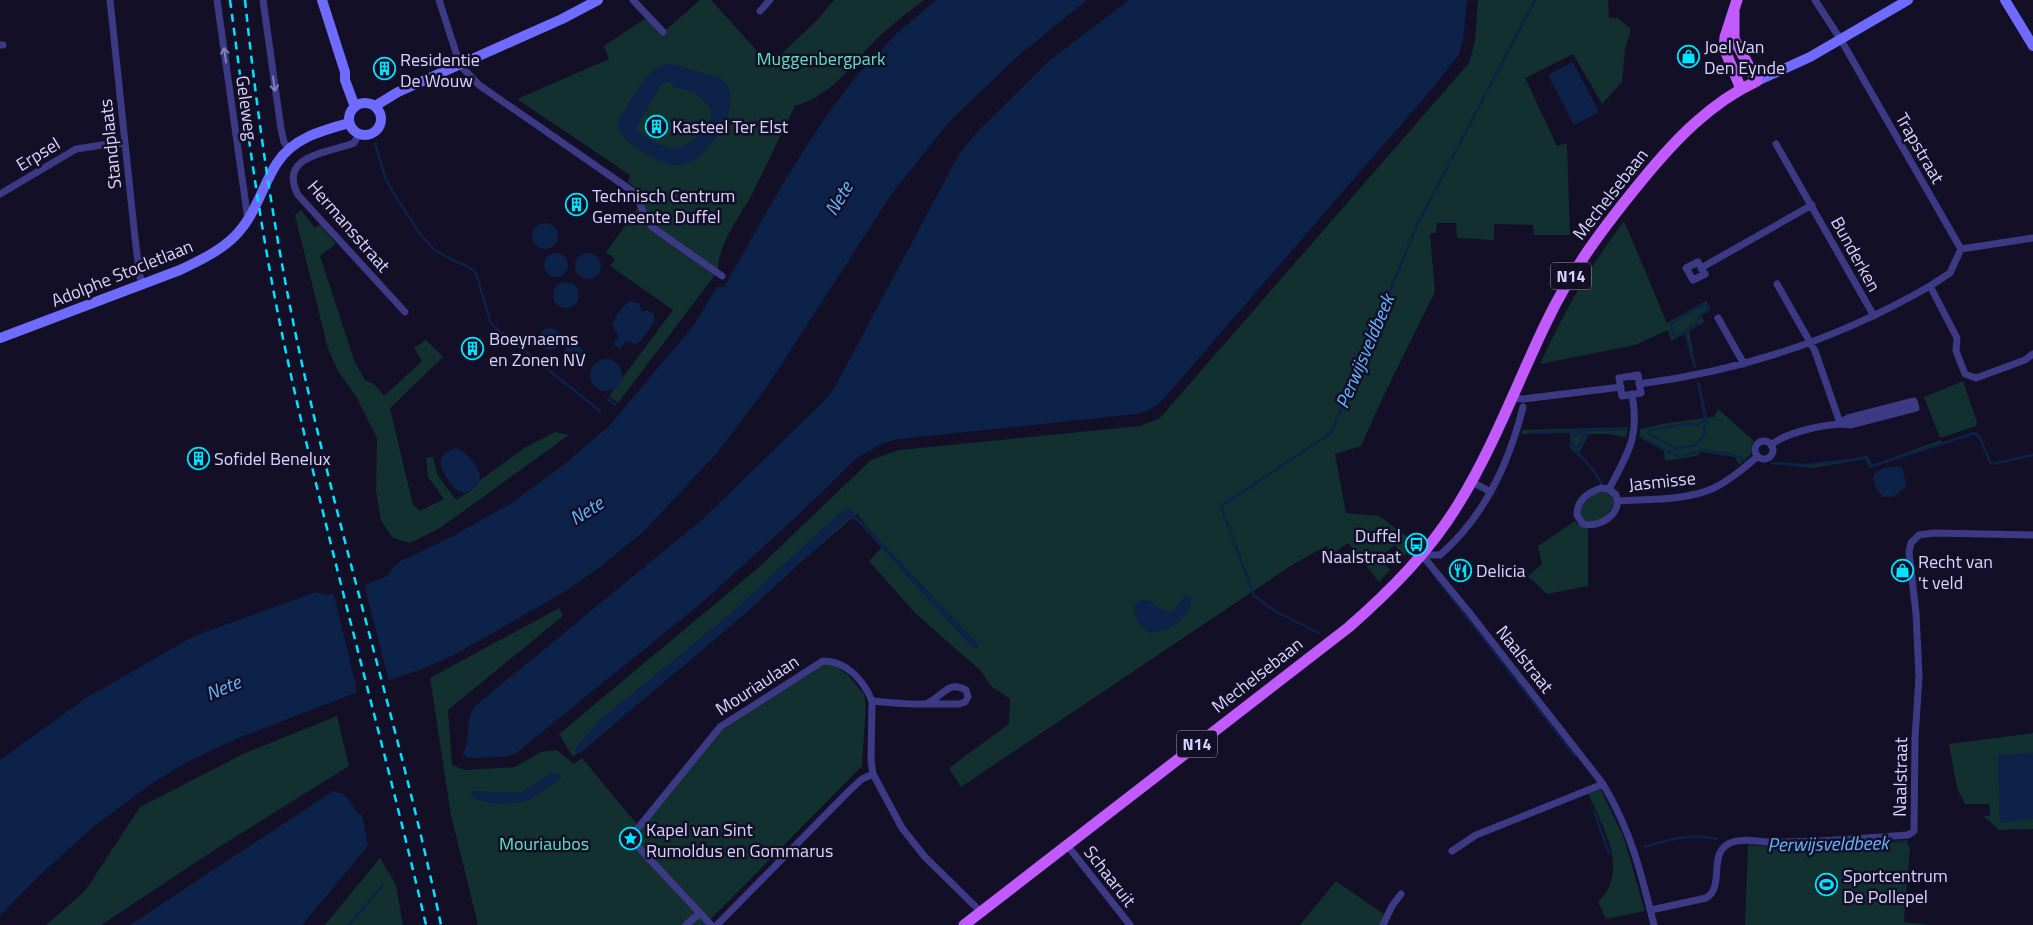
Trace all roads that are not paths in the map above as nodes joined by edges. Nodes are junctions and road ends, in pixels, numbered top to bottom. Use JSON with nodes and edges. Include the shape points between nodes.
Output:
{"nodes":[{"id":1,"x":110,"y":0,"type":"edge"},
{"id":2,"x":217,"y":0,"type":"edge"},
{"id":3,"x":263,"y":0,"type":"edge"},
{"id":4,"x":322,"y":0,"type":"edge"},
{"id":5,"x":439,"y":0,"type":"edge"},
{"id":6,"x":598,"y":0,"type":"edge"},
{"id":7,"x":633,"y":0,"type":"edge"},
{"id":8,"x":770,"y":0,"type":"edge"},
{"id":9,"x":1737,"y":0,"type":"edge"},
{"id":10,"x":1814,"y":0,"type":"edge"},
{"id":11,"x":1908,"y":0,"type":"edge"},
{"id":12,"x":2005,"y":0,"type":"edge"},
{"id":13,"x":760,"y":10,"type":"dead end"},
{"id":14,"x":1734,"y":12,"type":"junction"},
{"id":15,"x":663,"y":32,"type":"dead end"},
{"id":16,"x":1841,"y":40,"type":"junction"},
{"id":17,"x":2033,"y":46,"type":"edge"},
{"id":18,"x":460,"y":65,"type":"junction"},
{"id":19,"x":1757,"y":81,"type":"junction"},
{"id":20,"x":1741,"y":89,"type":"junction"},
{"id":21,"x":359,"y":105,"type":"junction"},
{"id":22,"x":378,"y":111,"type":"junction"},
{"id":23,"x":349,"y":122,"type":"junction"},
{"id":24,"x":359,"y":134,"type":"junction"},
{"id":25,"x":125,"y":144,"type":"junction"},
{"id":26,"x":1776,"y":144,"type":"dead end"},
{"id":27,"x":289,"y":149,"type":"junction"},
{"id":28,"x":0,"y":194,"type":"edge"},
{"id":29,"x":1812,"y":205,"type":"junction"},
{"id":30,"x":248,"y":220,"type":"junction"},
{"id":31,"x":2033,"y":238,"type":"edge"},
{"id":32,"x":1960,"y":249,"type":"junction"},
{"id":33,"x":1701,"y":268,"type":"dead end"},
{"id":34,"x":722,"y":276,"type":"dead end"},
{"id":35,"x":143,"y":284,"type":"junction"},
{"id":36,"x":1777,"y":284,"type":"dead end"},
{"id":37,"x":1930,"y":286,"type":"junction"},
{"id":38,"x":405,"y":312,"type":"dead end"},
{"id":39,"x":1874,"y":316,"type":"junction"},
{"id":40,"x":1718,"y":318,"type":"dead end"},
{"id":41,"x":0,"y":338,"type":"edge"},
{"id":42,"x":1810,"y":343,"type":"junction"},
{"id":43,"x":2033,"y":354,"type":"edge"},
{"id":44,"x":1744,"y":364,"type":"junction"},
{"id":45,"x":1640,"y":384,"type":"junction"},
{"id":46,"x":1621,"y":387,"type":"junction"},
{"id":47,"x":1632,"y":394,"type":"junction"},
{"id":48,"x":1512,"y":398,"type":"junction"},
{"id":49,"x":1523,"y":407,"type":"dead end"},
{"id":50,"x":1840,"y":423,"type":"junction"},
{"id":51,"x":1771,"y":445,"type":"junction"},
{"id":52,"x":1758,"y":456,"type":"junction"},
{"id":53,"x":1472,"y":482,"type":"junction"},
{"id":54,"x":1609,"y":489,"type":"junction"},
{"id":55,"x":1491,"y":492,"type":"junction"},
{"id":56,"x":1618,"y":501,"type":"junction"},
{"id":57,"x":2033,"y":536,"type":"edge"},
{"id":58,"x":1422,"y":555,"type":"junction"},
{"id":59,"x":872,"y":701,"type":"junction"},
{"id":60,"x":926,"y":704,"type":"junction"},
{"id":61,"x":871,"y":761,"type":"junction"},
{"id":62,"x":872,"y":774,"type":"junction"},
{"id":63,"x":862,"y":779,"type":"junction"},
{"id":64,"x":1603,"y":784,"type":"junction"},
{"id":65,"x":1067,"y":845,"type":"junction"},
{"id":66,"x":1452,"y":851,"type":"dead end"},
{"id":67,"x":1401,"y":894,"type":"dead end"},
{"id":68,"x":1650,"y":910,"type":"junction"},
{"id":69,"x":700,"y":912,"type":"junction"},
{"id":70,"x":981,"y":912,"type":"junction"},
{"id":71,"x":686,"y":925,"type":"edge"},
{"id":72,"x":711,"y":925,"type":"edge"},
{"id":73,"x":717,"y":925,"type":"edge"},
{"id":74,"x":964,"y":925,"type":"edge"},
{"id":75,"x":1130,"y":925,"type":"edge"},
{"id":76,"x":1383,"y":925,"type":"edge"},
{"id":77,"x":1654,"y":925,"type":"edge"}],
"edges":[{"from":1,"to":25,"type":"street","name":"Standplaats"},
{"from":30,"to":2,"type":"street","name":"Geleweg","one_way":true},
{"from":3,"to":27,"type":"street","one_way":true,"via":[[281,129]]},
{"from":4,"to":21,"type":"street"},
{"from":5,"to":18,"type":"street"},
{"from":6,"to":18,"type":"street"},
{"from":7,"to":15,"type":"street"},
{"from":8,"to":13,"type":"street"},
{"from":9,"to":14,"type":"main road"},
{"from":10,"to":16,"type":"street","name":"Trapstraat"},
{"from":11,"to":16,"type":"street"},
{"from":12,"to":17,"type":"street"},
{"from":14,"to":19,"type":"main road","via":[[1734,39]]},
{"from":14,"to":20,"type":"main road","via":[[1724,48]]},
{"from":16,"to":19,"type":"street"},
{"from":16,"to":32,"type":"street","name":"Trapstraat"},
{"from":18,"to":22,"type":"street","via":[[412,87]]},
{"from":18,"to":34,"type":"street","via":[[480,85],[635,193],[652,227]]},
{"from":19,"to":20,"type":"main road","name":"Mechelsebaan","number":"N14"},
{"from":20,"to":48,"type":"main road","name":"Mechelsebaan","number":"N14","via":[[1706,113],[1672,143],[1595,239],[1546,322]]},
{"from":21,"to":22,"type":"street"},
{"from":21,"to":23,"type":"street","via":[[350,115]]},
{"from":22,"to":24,"type":"street","via":[[378,128],[373,133]]},
{"from":23,"to":24,"type":"street"},
{"from":23,"to":27,"type":"street","via":[[314,134]]},
{"from":24,"to":38,"type":"street","name":"Hermansstraat","via":[[354,143],[314,155],[298,165],[292,179],[293,186]]},
{"from":25,"to":28,"type":"street","name":"Erpsel","via":[[76,149]]},
{"from":25,"to":35,"type":"street","name":"Standplaats"},
{"from":26,"to":29,"type":"street","name":"Bunderken"},
{"from":27,"to":30,"type":"street","name":"Adolphe Stocletlaan","via":[[277,162]]},
{"from":29,"to":33,"type":"street","name":"Bunderken"},
{"from":29,"to":39,"type":"street","name":"Bunderken"},
{"from":30,"to":35,"type":"street","name":"Adolphe Stocletlaan","via":[[235,236],[200,260]]},
{"from":31,"to":32,"type":"street"},
{"from":32,"to":37,"type":"street","via":[[1950,273]]},
{"from":35,"to":41,"type":"street","name":"Adolphe Stocletlaan"},
{"from":36,"to":42,"type":"street"},
{"from":37,"to":39,"type":"street"},
{"from":37,"to":43,"type":"street","via":[[1957,338],[1956,351],[1965,374],[1976,378]]},
{"from":39,"to":42,"type":"street"},
{"from":40,"to":44,"type":"street"},
{"from":42,"to":44,"type":"street"},
{"from":42,"to":50,"type":"street"},
{"from":44,"to":45,"type":"street"},
{"from":45,"to":46,"type":"street","via":[[1638,375],[1620,378]]},
{"from":45,"to":47,"type":"street","via":[[1641,393]]},
{"from":46,"to":47,"type":"street","via":[[1622,396]]},
{"from":46,"to":48,"type":"street"},
{"from":47,"to":54,"type":"street","name":"Jasmisse","via":[[1636,423],[1633,440]]},
{"from":48,"to":53,"type":"main road","name":"Mechelsebaan","number":"N14"},
{"from":49,"to":55,"type":"street","via":[[1510,450]]},
{"from":50,"to":50,"type":"street","via":[[1850,425],[1916,408],[1914,401],[1848,418]]},
{"from":50,"to":51,"type":"street","via":[[1783,437]]},
{"from":51,"to":52,"type":"street","via":[[1758,444]]},
{"from":51,"to":52,"type":"street","via":[[1774,450],[1770,457]]},
{"from":52,"to":56,"type":"street","name":"Jasmisse","via":[[1734,476],[1704,492]]},
{"from":53,"to":55,"type":"street"},
{"from":53,"to":58,"type":"main road","name":"Mechelsebaan","number":"N14"},
{"from":54,"to":56,"type":"street","name":"Jasmisse"},
{"from":54,"to":56,"type":"street","name":"Jasmisse","via":[[1596,490],[1581,500],[1577,509],[1579,521],[1590,525],[1606,520],[1615,511]]},
{"from":55,"to":58,"type":"street","via":[[1450,547],[1440,555]]},
{"from":57,"to":68,"type":"street","name":"Naalstraat","via":[[1934,533],[1919,535],[1909,546],[1919,677],[1914,831],[1908,835],[1809,842],[1739,841],[1728,844],[1720,853],[1712,894]]},
{"from":58,"to":64,"type":"street","name":"Naalstraat"},
{"from":58,"to":65,"type":"main road","name":"Mechelsebaan","number":"N14","via":[[1349,627]]},
{"from":59,"to":60,"type":"street"},
{"from":59,"to":61,"type":"street"},
{"from":59,"to":69,"type":"street","name":"Mouriaulaan","via":[[854,674],[835,661],[823,661],[720,727],[630,838]]},
{"from":60,"to":60,"type":"street","via":[[960,704],[968,696],[966,690],[958,686]]},
{"from":61,"to":62,"type":"street"},
{"from":61,"to":63,"type":"street"},
{"from":62,"to":63,"type":"street"},
{"from":62,"to":70,"type":"street","via":[[902,828],[925,858]]},
{"from":63,"to":73,"type":"street"},
{"from":64,"to":66,"type":"street","via":[[1476,835]]},
{"from":64,"to":68,"type":"street","name":"Naalstraat","via":[[1630,835]]},
{"from":65,"to":70,"type":"main road","name":"Mechelsebaan","number":"N14"},
{"from":65,"to":75,"type":"street","name":"Schaaruit"},
{"from":67,"to":76,"type":"street"},
{"from":68,"to":77,"type":"street","name":"Naalstraat"},
{"from":69,"to":71,"type":"street"},
{"from":69,"to":72,"type":"street"},
{"from":70,"to":74,"type":"main road","name":"Mechelsebaan","number":"N14"}]}
